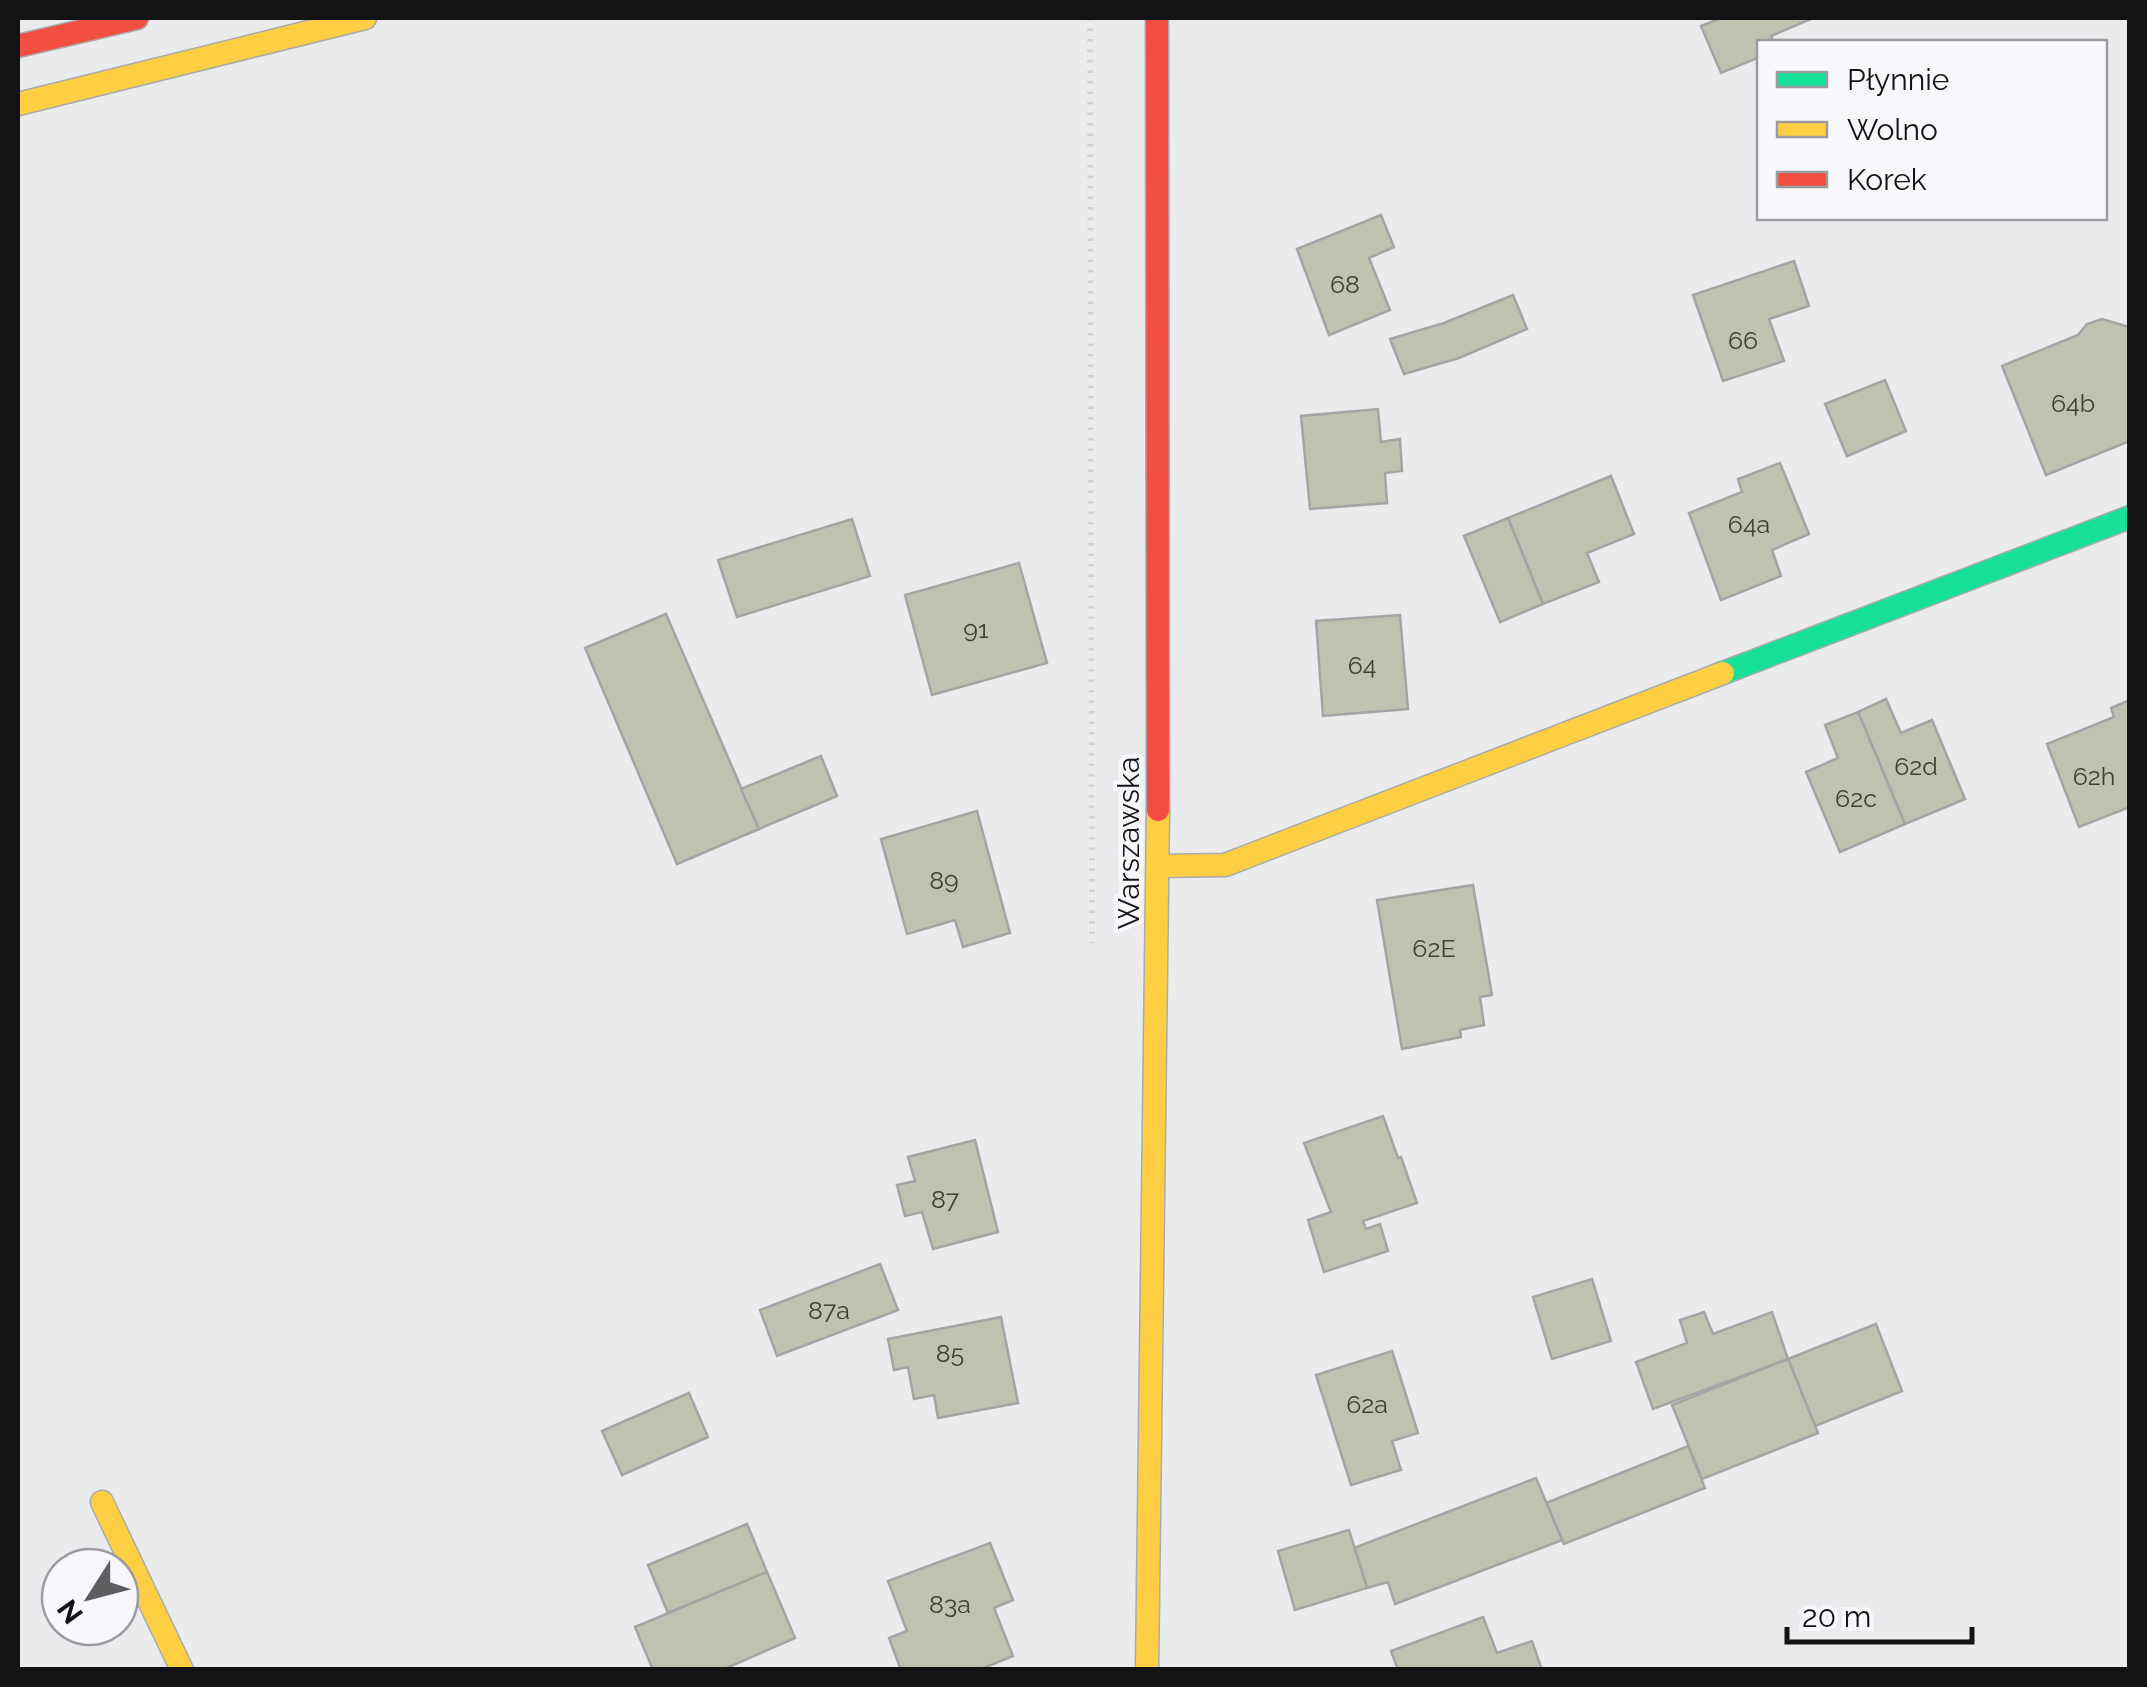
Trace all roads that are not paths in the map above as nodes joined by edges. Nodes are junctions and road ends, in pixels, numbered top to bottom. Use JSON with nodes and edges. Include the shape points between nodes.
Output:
{"nodes":[{"id":1,"x":137,"y":18,"type":"edge"},
{"id":2,"x":366,"y":18,"type":"edge"},
{"id":3,"x":1157,"y":18,"type":"edge"},
{"id":4,"x":18,"y":46,"type":"edge"},
{"id":5,"x":18,"y":104,"type":"edge"},
{"id":6,"x":2130,"y":517,"type":"edge"},
{"id":7,"x":1158,"y":866,"type":"junction"},
{"id":8,"x":102,"y":1502,"type":"dead end"},
{"id":9,"x":182,"y":1670,"type":"edge"},
{"id":10,"x":1147,"y":1670,"type":"edge"}],
"edges":[{"from":1,"to":4,"type":"main road"},
{"from":2,"to":5,"type":"main road"},
{"from":3,"to":7,"type":"main road","name":"Warszawska"},
{"from":6,"to":7,"type":"main road","via":[[1225,866]]},
{"from":7,"to":10,"type":"main road","name":"Warszawska"},
{"from":8,"to":9,"type":"main road"}]}
